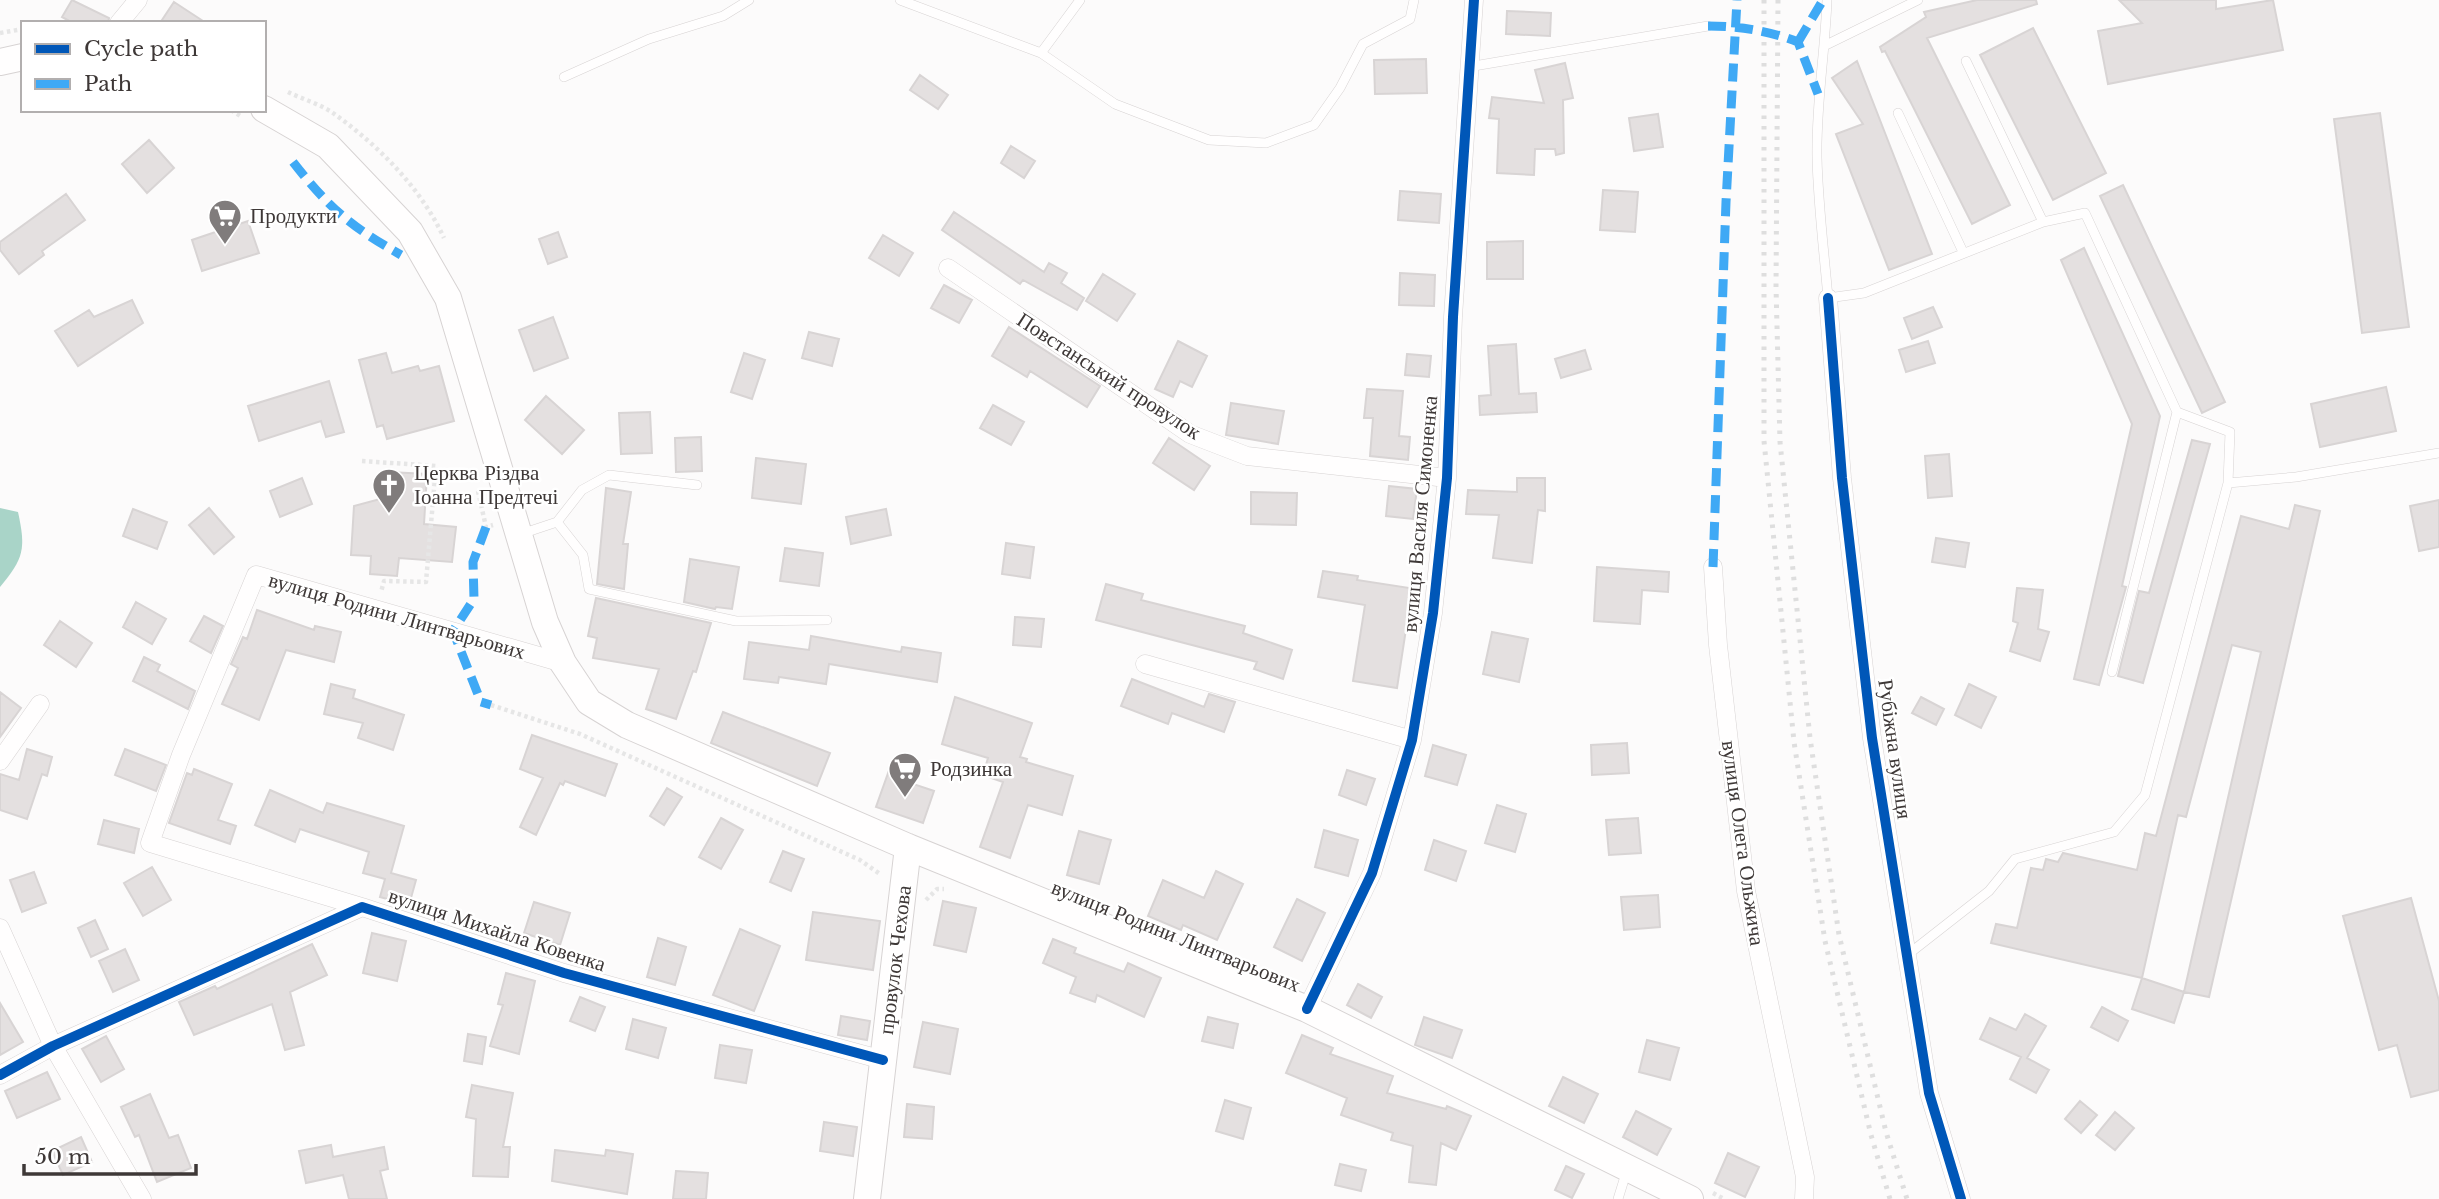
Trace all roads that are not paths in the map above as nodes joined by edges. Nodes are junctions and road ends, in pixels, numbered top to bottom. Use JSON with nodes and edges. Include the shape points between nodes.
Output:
{"nodes":[{"id":1,"x":138,"y":0,"type":"edge"},
{"id":2,"x":749,"y":0,"type":"edge"},
{"id":3,"x":900,"y":0,"type":"edge"},
{"id":4,"x":1080,"y":0,"type":"edge"},
{"id":5,"x":1414,"y":0,"type":"edge"},
{"id":6,"x":1474,"y":0,"type":"edge"},
{"id":7,"x":1827,"y":0,"type":"edge"},
{"id":8,"x":1917,"y":0,"type":"edge"},
{"id":9,"x":121,"y":21,"type":"edge"},
{"id":10,"x":1708,"y":26,"type":"dead end"},
{"id":11,"x":1826,"y":45,"type":"junction"},
{"id":12,"x":1041,"y":52,"type":"junction"},
{"id":13,"x":21,"y":57,"type":"edge"},
{"id":14,"x":1966,"y":61,"type":"dead end"},
{"id":15,"x":0,"y":62,"type":"edge"},
{"id":16,"x":1468,"y":67,"type":"junction"},
{"id":17,"x":564,"y":77,"type":"dead end"},
{"id":18,"x":266,"y":107,"type":"edge"},
{"id":19,"x":1898,"y":113,"type":"dead end"},
{"id":20,"x":2043,"y":222,"type":"junction"},
{"id":21,"x":1963,"y":252,"type":"junction"},
{"id":22,"x":948,"y":268,"type":"dead end"},
{"id":23,"x":1828,"y":298,"type":"junction"},
{"id":24,"x":2177,"y":412,"type":"junction"},
{"id":25,"x":2439,"y":453,"type":"edge"},
{"id":26,"x":1447,"y":478,"type":"junction"},
{"id":27,"x":2228,"y":483,"type":"junction"},
{"id":28,"x":697,"y":485,"type":"dead end"},
{"id":29,"x":557,"y":522,"type":"junction"},
{"id":30,"x":520,"y":535,"type":"junction"},
{"id":31,"x":1713,"y":567,"type":"dead end"},
{"id":32,"x":827,"y":620,"type":"dead end"},
{"id":33,"x":563,"y":663,"type":"junction"},
{"id":34,"x":1145,"y":664,"type":"dead end"},
{"id":35,"x":2112,"y":672,"type":"dead end"},
{"id":36,"x":40,"y":704,"type":"dead end"},
{"id":37,"x":1412,"y":740,"type":"junction"},
{"id":38,"x":181,"y":755,"type":"joint"},
{"id":39,"x":0,"y":761,"type":"edge"},
{"id":40,"x":908,"y":847,"type":"junction"},
{"id":41,"x":362,"y":908,"type":"junction"},
{"id":42,"x":0,"y":928,"type":"edge"},
{"id":43,"x":1906,"y":956,"type":"junction"},
{"id":44,"x":1307,"y":1009,"type":"junction"},
{"id":45,"x":54,"y":1046,"type":"junction"},
{"id":46,"x":883,"y":1060,"type":"junction"},
{"id":47,"x":0,"y":1074,"type":"edge"},
{"id":48,"x":1628,"y":1168,"type":"junction"},
{"id":49,"x":1701,"y":1196,"type":"edge"},
{"id":50,"x":142,"y":1199,"type":"edge"},
{"id":51,"x":867,"y":1199,"type":"edge"},
{"id":52,"x":1618,"y":1199,"type":"edge"},
{"id":53,"x":1804,"y":1199,"type":"edge"},
{"id":54,"x":1961,"y":1199,"type":"edge"}],
"edges":[{"from":1,"to":9,"type":"street"},
{"from":2,"to":17,"type":"lane","via":[[723,16],[649,39]]},
{"from":3,"to":12,"type":"lane"},
{"from":4,"to":12,"type":"lane"},
{"from":5,"to":12,"type":"lane","via":[[1410,19],[1363,44],[1314,125],[1266,143],[1209,141],[1127,108]]},
{"from":6,"to":16,"type":"street","name":"вулиця Василя Симоненка"},
{"from":7,"to":11,"type":"lane"},
{"from":8,"to":11,"type":"lane"},
{"from":10,"to":16,"type":"lane"},
{"from":11,"to":23,"type":"lane","via":[[1818,94],[1817,157]]},
{"from":13,"to":15,"type":"main road"},
{"from":14,"to":20,"type":"lane"},
{"from":16,"to":26,"type":"street","name":"вулиця Василя Симоненка"},
{"from":18,"to":30,"type":"main road","name":"вулиця Родини Линтварьових","via":[[328,146],[410,232],[448,298]]},
{"from":19,"to":21,"type":"lane"},
{"from":20,"to":21,"type":"lane"},
{"from":20,"to":24,"type":"lane","via":[[2085,213]]},
{"from":21,"to":23,"type":"lane","via":[[1864,293]]},
{"from":22,"to":26,"type":"street","name":"Повстанський провулок","via":[[1190,433],[1247,456]]},
{"from":23,"to":43,"type":"street","name":"Рубіжна вулиця","via":[[1842,478],[1872,738]]},
{"from":24,"to":27,"type":"lane","via":[[2230,432]]},
{"from":24,"to":35,"type":"lane"},
{"from":25,"to":27,"type":"lane","via":[[2296,477]]},
{"from":26,"to":37,"type":"street","name":"вулиця Василя Симоненка","via":[[1433,613]]},
{"from":27,"to":43,"type":"lane","via":[[2145,794],[2114,832],[2015,859],[1989,891]]},
{"from":28,"to":29,"type":"lane","via":[[609,475],[582,491]]},
{"from":29,"to":30,"type":"lane"},
{"from":29,"to":32,"type":"lane","via":[[583,555],[589,589],[736,621]]},
{"from":30,"to":33,"type":"main road","name":"вулиця Родини Линтварьових","via":[[545,622]]},
{"from":31,"to":53,"type":"street","name":"вулиця Олега Ольжича","via":[[1746,891],[1805,1177]]},
{"from":33,"to":38,"type":"street","name":"вулиця Родини Линтварьових","via":[[256,575]]},
{"from":33,"to":40,"type":"main road","name":"вулиця Родини Линтварьових","via":[[589,702],[627,725]]},
{"from":34,"to":37,"type":"street"},
{"from":36,"to":39,"type":"street"},
{"from":37,"to":44,"type":"street","name":"вулиця Василя Симоненка","via":[[1372,873]]},
{"from":38,"to":41,"type":"street","name":"вулиця Михайла Ковенка","via":[[150,843]]},
{"from":40,"to":44,"type":"main road","name":"вулиця Родини Линтварьових"},
{"from":40,"to":46,"type":"main road","name":"провулок Чехова"},
{"from":41,"to":45,"type":"street","name":"вулиця Михайла Ковенка"},
{"from":41,"to":46,"type":"street","name":"вулиця Михайла Ковенка","via":[[564,973]]},
{"from":42,"to":45,"type":"street"},
{"from":43,"to":54,"type":"street","name":"Рубіжна вулиця","via":[[1929,1093]]},
{"from":44,"to":48,"type":"main road","name":"вулиця Родини Линтварьових"},
{"from":45,"to":47,"type":"street","name":"вулиця Михайла Ковенка"},
{"from":45,"to":50,"type":"street"},
{"from":46,"to":51,"type":"main road","name":"провулок Чехова"},
{"from":48,"to":49,"type":"main road","name":"вулиця Родини Линтварьових"},
{"from":48,"to":52,"type":"lane"}]}
